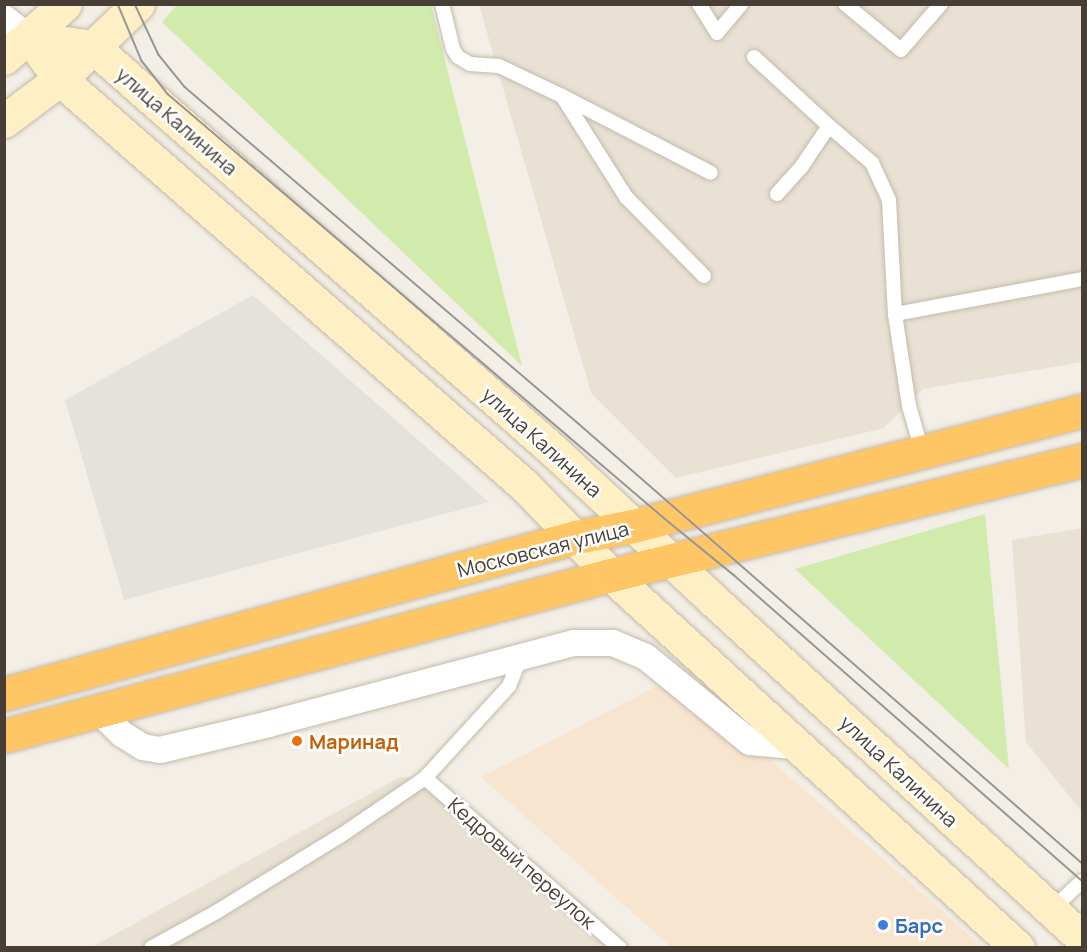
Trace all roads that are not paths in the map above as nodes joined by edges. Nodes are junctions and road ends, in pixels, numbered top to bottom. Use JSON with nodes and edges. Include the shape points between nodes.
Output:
{"nodes":[{"id":1,"x":66,"y":4,"type":"edge"},
{"id":2,"x":138,"y":4,"type":"edge"},
{"id":3,"x":442,"y":4,"type":"edge"},
{"id":4,"x":699,"y":4,"type":"edge"},
{"id":5,"x":741,"y":4,"type":"edge"},
{"id":6,"x":845,"y":4,"type":"edge"},
{"id":7,"x":941,"y":4,"type":"edge"},
{"id":8,"x":4,"y":18,"type":"edge"},
{"id":9,"x":30,"y":38,"type":"junction"},
{"id":10,"x":93,"y":47,"type":"junction"},
{"id":11,"x":754,"y":57,"type":"dead end"},
{"id":12,"x":4,"y":58,"type":"edge"},
{"id":13,"x":60,"y":79,"type":"junction"},
{"id":14,"x":562,"y":96,"type":"junction"},
{"id":15,"x":4,"y":121,"type":"edge"},
{"id":16,"x":829,"y":126,"type":"junction"},
{"id":17,"x":711,"y":173,"type":"dead end"},
{"id":18,"x":777,"y":194,"type":"dead end"},
{"id":19,"x":704,"y":276,"type":"dead end"},
{"id":20,"x":1083,"y":279,"type":"edge"},
{"id":21,"x":895,"y":314,"type":"junction"},
{"id":22,"x":1083,"y":411,"type":"edge"},
{"id":23,"x":922,"y":451,"type":"junction"},
{"id":24,"x":1083,"y":460,"type":"edge"},
{"id":25,"x":633,"y":526,"type":"junction"},
{"id":26,"x":576,"y":537,"type":"junction"},
{"id":27,"x":673,"y":561,"type":"junction"},
{"id":28,"x":611,"y":575,"type":"junction"},
{"id":29,"x":521,"y":657,"type":"junction"},
{"id":30,"x":714,"y":670,"type":"junction"},
{"id":31,"x":676,"y":682,"type":"junction"},
{"id":32,"x":4,"y":694,"type":"edge"},
{"id":33,"x":99,"y":711,"type":"junction"},
{"id":34,"x":4,"y":736,"type":"edge"},
{"id":35,"x":795,"y":746,"type":"junction"},
{"id":36,"x":424,"y":778,"type":"junction"},
{"id":37,"x":1083,"y":881,"type":"edge"},
{"id":38,"x":1051,"y":910,"type":"junction"},
{"id":39,"x":1083,"y":938,"type":"edge"},
{"id":40,"x":151,"y":948,"type":"edge"},
{"id":41,"x":620,"y":948,"type":"edge"},
{"id":42,"x":1018,"y":948,"type":"edge"}],
"edges":[{"from":1,"to":9,"type":"street"},
{"from":2,"to":10,"type":"street"},
{"from":3,"to":14,"type":"lane","via":[[453,49],[459,57],[470,64],[499,66]]},
{"from":4,"to":5,"type":"lane","via":[[717,33]]},
{"from":6,"to":7,"type":"lane","via":[[901,50]]},
{"from":8,"to":9,"type":"street"},
{"from":9,"to":10,"type":"street"},
{"from":9,"to":12,"type":"street"},
{"from":9,"to":13,"type":"street"},
{"from":10,"to":13,"type":"street"},
{"from":10,"to":25,"type":"street","name":"улица Калинина","via":[[554,451]]},
{"from":11,"to":16,"type":"lane"},
{"from":13,"to":15,"type":"street"},
{"from":13,"to":26,"type":"street","via":[[524,485]]},
{"from":14,"to":17,"type":"lane"},
{"from":14,"to":19,"type":"lane","via":[[626,197]]},
{"from":16,"to":18,"type":"lane"},
{"from":16,"to":21,"type":"lane","via":[[872,163],[889,200]]},
{"from":20,"to":21,"type":"lane"},
{"from":21,"to":23,"type":"lane","via":[[909,405]]},
{"from":22,"to":23,"type":"highway","name":"Московская улица"},
{"from":23,"to":25,"type":"highway","name":"Московская улица"},
{"from":24,"to":27,"type":"highway"},
{"from":25,"to":26,"type":"highway","name":"Московская улица"},
{"from":25,"to":27,"type":"street","name":"улица Калинина"},
{"from":26,"to":28,"type":"street"},
{"from":26,"to":32,"type":"highway","name":"Московская улица"},
{"from":27,"to":28,"type":"highway"},
{"from":27,"to":38,"type":"street","name":"улица Калинина"},
{"from":28,"to":30,"type":"street"},
{"from":28,"to":33,"type":"highway"},
{"from":29,"to":31,"type":"street","via":[[574,643],[613,643],[646,657]]},
{"from":29,"to":33,"type":"street","via":[[160,750],[143,747],[122,734]]},
{"from":29,"to":36,"type":"lane","via":[[508,686]]},
{"from":30,"to":31,"type":"street"},
{"from":30,"to":35,"type":"street"},
{"from":31,"to":35,"type":"street","via":[[750,742]]},
{"from":33,"to":34,"type":"highway"},
{"from":35,"to":42,"type":"street"},
{"from":36,"to":40,"type":"lane","via":[[320,849]]},
{"from":36,"to":41,"type":"lane","name":"Кедровый переулок"},
{"from":37,"to":38,"type":"lane"},
{"from":38,"to":39,"type":"street","name":"улица Калинина"}]}
